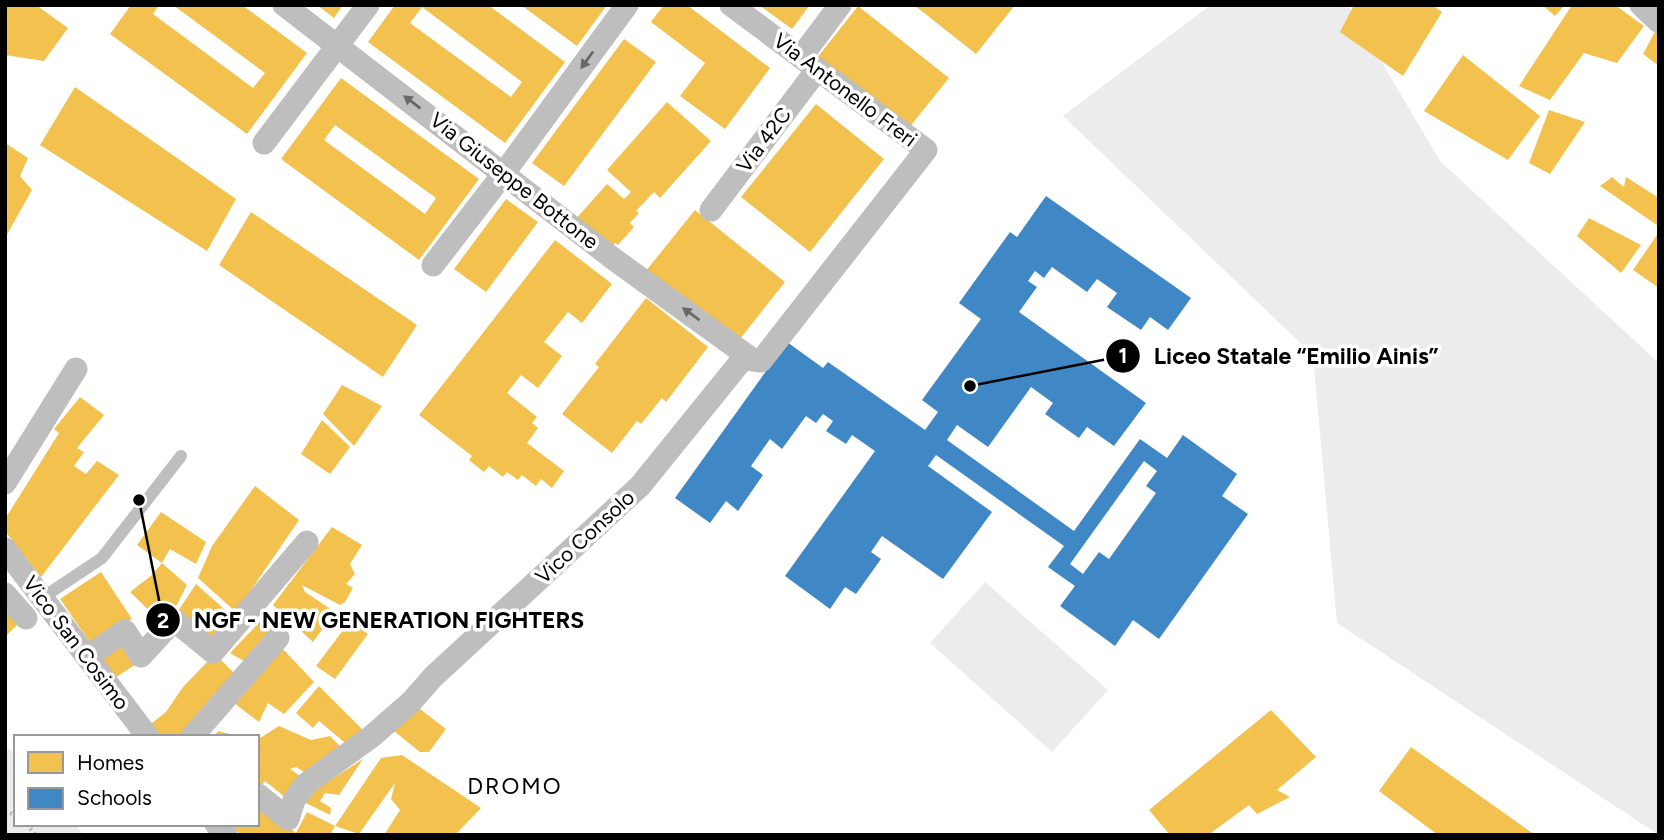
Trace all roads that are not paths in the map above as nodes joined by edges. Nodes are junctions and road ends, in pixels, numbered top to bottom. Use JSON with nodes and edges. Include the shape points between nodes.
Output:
{"nodes":[{"id":1,"x":284,"y":5,"type":"edge"},
{"id":2,"x":368,"y":5,"type":"edge"},
{"id":3,"x":627,"y":5,"type":"edge"},
{"id":4,"x":731,"y":5,"type":"edge"},
{"id":5,"x":840,"y":5,"type":"edge"},
{"id":6,"x":1641,"y":5,"type":"edge"},
{"id":7,"x":1659,"y":22,"type":"edge"},
{"id":8,"x":338,"y":45,"type":"junction"},
{"id":9,"x":809,"y":64,"type":"junction"},
{"id":10,"x":264,"y":144,"type":"dead end"},
{"id":11,"x":505,"y":173,"type":"junction"},
{"id":12,"x":711,"y":210,"type":"dead end"},
{"id":13,"x":433,"y":265,"type":"dead end"},
{"id":14,"x":746,"y":355,"type":"junction"},
{"id":15,"x":76,"y":369,"type":"dead end"},
{"id":16,"x":181,"y":456,"type":"dead end"},
{"id":17,"x":5,"y":483,"type":"edge"},
{"id":18,"x":307,"y":542,"type":"dead end"},
{"id":19,"x":5,"y":550,"type":"edge"},
{"id":20,"x":5,"y":594,"type":"edge"},
{"id":21,"x":42,"y":598,"type":"junction"},
{"id":22,"x":26,"y":618,"type":"dead end"},
{"id":23,"x":278,"y":638,"type":"dead end"},
{"id":24,"x":87,"y":657,"type":"junction"},
{"id":25,"x":146,"y":735,"type":"edge"},
{"id":26,"x":194,"y":735,"type":"edge"},
{"id":27,"x":259,"y":796,"type":"edge"}],
"edges":[{"from":1,"to":8,"type":"street","name":"Via Giuseppe Bottone"},
{"from":2,"to":8,"type":"street"},
{"from":3,"to":11,"type":"street","one_way":true},
{"from":4,"to":9,"type":"street","name":"Via Antonello Freri"},
{"from":5,"to":9,"type":"street","name":"Via 42C"},
{"from":6,"to":7,"type":"street"},
{"from":8,"to":10,"type":"street"},
{"from":11,"to":8,"type":"street","name":"Via Giuseppe Bottone","one_way":true},
{"from":9,"to":12,"type":"street","name":"Via 42C"},
{"from":9,"to":14,"type":"street","name":"Via Antonello Freri","via":[[926,150],[761,361]]},
{"from":11,"to":13,"type":"street"},
{"from":14,"to":11,"type":"street","name":"Via Giuseppe Bottone","one_way":true},
{"from":14,"to":27,"type":"street","name":"Vico Consolo","via":[[639,486],[372,737],[306,784],[288,819]]},
{"from":15,"to":17,"type":"street"},
{"from":16,"to":21,"type":"lane","via":[[102,558]]},
{"from":18,"to":24,"type":"street","via":[[213,652],[174,621],[141,656],[125,631]]},
{"from":19,"to":21,"type":"street","name":"Vico San Cosimo"},
{"from":20,"to":22,"type":"street"},
{"from":21,"to":24,"type":"street","name":"Vico San Cosimo"},
{"from":23,"to":26,"type":"street"},
{"from":24,"to":25,"type":"street","name":"Vico San Cosimo"}]}
